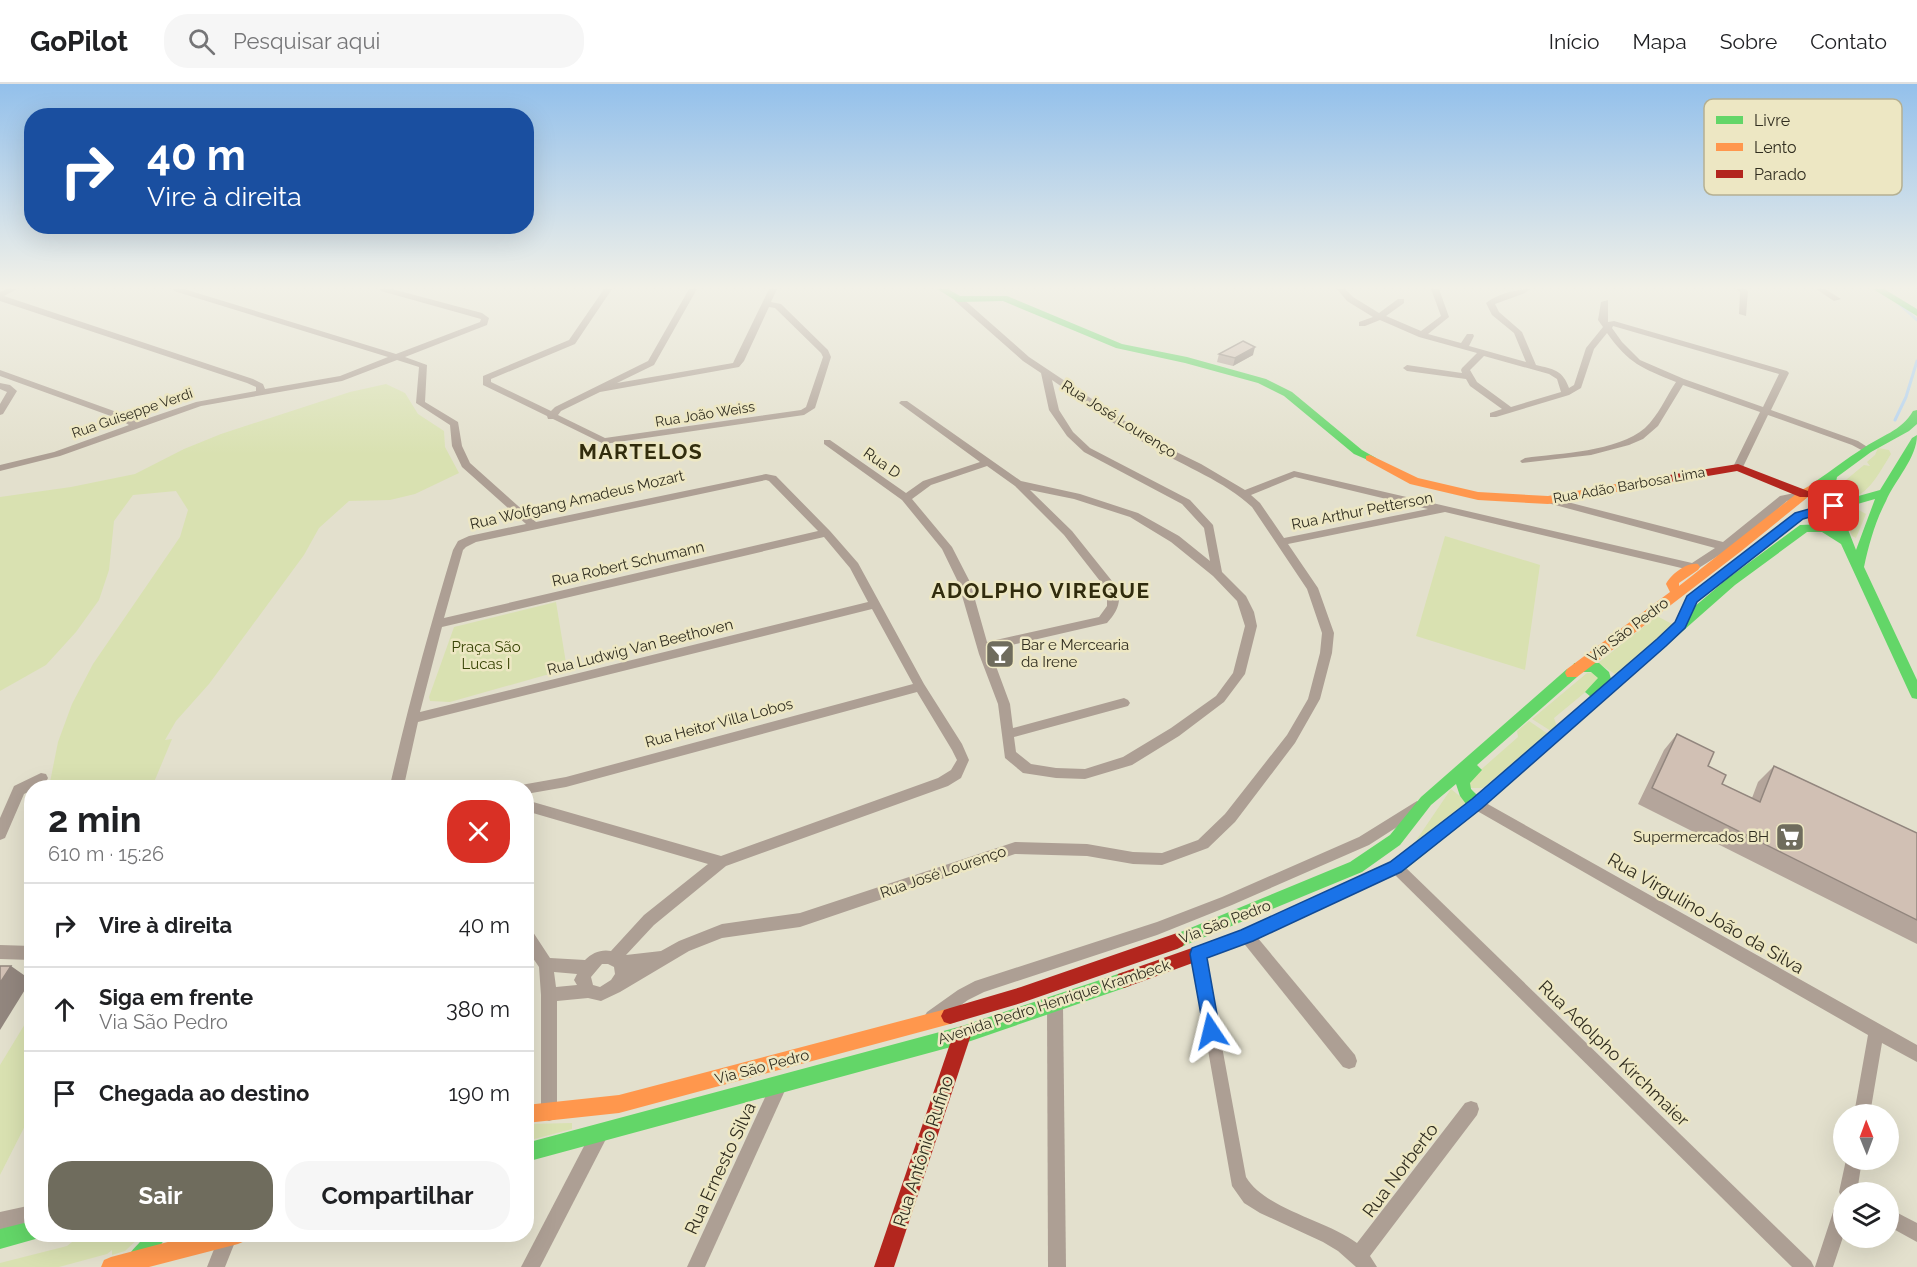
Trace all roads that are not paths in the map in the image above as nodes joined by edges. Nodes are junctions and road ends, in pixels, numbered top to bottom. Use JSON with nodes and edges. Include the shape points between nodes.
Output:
{"nodes":[{"id":1,"x":142,"y":344,"type":"edge"},
{"id":2,"x":356,"y":344,"type":"edge"},
{"id":3,"x":431,"y":344,"type":"edge"},
{"id":4,"x":567,"y":344,"type":"edge"},
{"id":5,"x":662,"y":344,"type":"edge"},
{"id":6,"x":748,"y":344,"type":"edge"},
{"id":7,"x":817,"y":344,"type":"edge"},
{"id":8,"x":1009,"y":344,"type":"edge"},
{"id":9,"x":1115,"y":344,"type":"edge"},
{"id":10,"x":1451,"y":344,"type":"edge"},
{"id":11,"x":1465,"y":344,"type":"edge"},
{"id":12,"x":1523,"y":344,"type":"edge"},
{"id":13,"x":1593,"y":344,"type":"edge"},
{"id":14,"x":1619,"y":344,"type":"edge"},
{"id":15,"x":1679,"y":344,"type":"edge"},
{"id":16,"x":1463,"y":348,"type":"junction"},
{"id":17,"x":1482,"y":353,"type":"junction"},
{"id":18,"x":398,"y":357,"type":"junction"},
{"id":19,"x":651,"y":363,"type":"junction"},
{"id":20,"x":1532,"y":364,"type":"junction"},
{"id":21,"x":1407,"y":368,"type":"dead end"},
{"id":22,"x":1045,"y":371,"type":"junction"},
{"id":23,"x":0,"y":373,"type":"edge"},
{"id":24,"x":1469,"y":377,"type":"junction"},
{"id":25,"x":652,"y":380,"type":"junction"},
{"id":26,"x":623,"y":381,"type":"junction"},
{"id":27,"x":1681,"y":381,"type":"junction"},
{"id":28,"x":30,"y":384,"type":"junction"},
{"id":29,"x":0,"y":386,"type":"edge"},
{"id":30,"x":12,"y":392,"type":"junction"},
{"id":31,"x":1566,"y":393,"type":"junction"},
{"id":32,"x":261,"y":394,"type":"junction"},
{"id":33,"x":904,"y":403,"type":"dead end"},
{"id":34,"x":1509,"y":410,"type":"junction"},
{"id":35,"x":1765,"y":411,"type":"junction"},
{"id":36,"x":0,"y":412,"type":"edge"},
{"id":37,"x":1917,"y":413,"type":"edge"},
{"id":38,"x":1493,"y":415,"type":"dead end"},
{"id":39,"x":551,"y":417,"type":"junction"},
{"id":40,"x":135,"y":424,"type":"junction"},
{"id":41,"x":1917,"y":438,"type":"edge"},
{"id":42,"x":827,"y":442,"type":"dead end"},
{"id":43,"x":1871,"y":447,"type":"junction"},
{"id":44,"x":1525,"y":461,"type":"dead end"},
{"id":45,"x":987,"y":463,"type":"junction"},
{"id":46,"x":1738,"y":467,"type":"junction"},
{"id":47,"x":0,"y":468,"type":"edge"},
{"id":48,"x":1832,"y":477,"type":"junction"},
{"id":49,"x":1018,"y":484,"type":"junction"},
{"id":50,"x":1886,"y":488,"type":"junction"},
{"id":51,"x":1244,"y":494,"type":"junction"},
{"id":52,"x":1804,"y":494,"type":"junction"},
{"id":53,"x":906,"y":498,"type":"junction"},
{"id":54,"x":1548,"y":500,"type":"junction"},
{"id":55,"x":1834,"y":506,"type":"junction"},
{"id":56,"x":1445,"y":509,"type":"junction"},
{"id":57,"x":533,"y":525,"type":"junction"},
{"id":58,"x":826,"y":533,"type":"junction"},
{"id":59,"x":1282,"y":542,"type":"junction"},
{"id":60,"x":1846,"y":542,"type":"junction"},
{"id":61,"x":1723,"y":546,"type":"junction"},
{"id":62,"x":1694,"y":567,"type":"junction"},
{"id":63,"x":1858,"y":568,"type":"junction"},
{"id":64,"x":1217,"y":573,"type":"junction"},
{"id":65,"x":1677,"y":593,"type":"junction"},
{"id":66,"x":874,"y":604,"type":"junction"},
{"id":67,"x":436,"y":624,"type":"junction"},
{"id":68,"x":1681,"y":625,"type":"junction"},
{"id":69,"x":983,"y":647,"type":"junction"},
{"id":70,"x":1579,"y":667,"type":"junction"},
{"id":71,"x":920,"y":687,"type":"junction"},
{"id":72,"x":1917,"y":694,"type":"edge"},
{"id":73,"x":1124,"y":703,"type":"dead end"},
{"id":74,"x":412,"y":719,"type":"junction"},
{"id":75,"x":1564,"y":727,"type":"junction"},
{"id":76,"x":1509,"y":728,"type":"junction"},
{"id":77,"x":1008,"y":734,"type":"junction"},
{"id":78,"x":41,"y":777,"type":"dead end"},
{"id":79,"x":36,"y":780,"type":"edge"},
{"id":80,"x":398,"y":780,"type":"edge"},
{"id":81,"x":24,"y":787,"type":"edge"},
{"id":82,"x":534,"y":788,"type":"edge"},
{"id":83,"x":1425,"y":801,"type":"junction"},
{"id":84,"x":1477,"y":804,"type":"junction"},
{"id":85,"x":534,"y":807,"type":"edge"},
{"id":86,"x":0,"y":834,"type":"edge"},
{"id":87,"x":721,"y":862,"type":"junction"},
{"id":88,"x":1396,"y":867,"type":"junction"},
{"id":89,"x":1247,"y":936,"type":"junction"},
{"id":90,"x":534,"y":946,"type":"edge"},
{"id":91,"x":0,"y":952,"type":"edge"},
{"id":92,"x":24,"y":953,"type":"edge"},
{"id":93,"x":1198,"y":954,"type":"junction"},
{"id":94,"x":665,"y":958,"type":"junction"},
{"id":95,"x":618,"y":960,"type":"junction"},
{"id":96,"x":546,"y":965,"type":"junction"},
{"id":97,"x":586,"y":967,"type":"junction"},
{"id":98,"x":615,"y":987,"type":"junction"},
{"id":99,"x":588,"y":991,"type":"junction"},
{"id":100,"x":549,"y":995,"type":"junction"},
{"id":101,"x":1055,"y":1005,"type":"junction"},
{"id":102,"x":925,"y":1023,"type":"junction"},
{"id":103,"x":1876,"y":1032,"type":"junction"},
{"id":104,"x":962,"y":1035,"type":"junction"},
{"id":105,"x":1917,"y":1054,"type":"edge"},
{"id":106,"x":1348,"y":1061,"type":"dead end"},
{"id":107,"x":779,"y":1086,"type":"junction"},
{"id":108,"x":1864,"y":1104,"type":"edge"},
{"id":109,"x":1471,"y":1109,"type":"dead end"},
{"id":110,"x":549,"y":1113,"type":"junction"},
{"id":111,"x":534,"y":1114,"type":"edge"},
{"id":112,"x":600,"y":1133,"type":"junction"},
{"id":113,"x":534,"y":1151,"type":"edge"},
{"id":114,"x":24,"y":1216,"type":"edge"},
{"id":115,"x":0,"y":1221,"type":"edge"},
{"id":116,"x":1899,"y":1222,"type":"edge"},
{"id":117,"x":24,"y":1233,"type":"edge"},
{"id":118,"x":1917,"y":1233,"type":"edge"},
{"id":119,"x":0,"y":1239,"type":"edge"},
{"id":120,"x":1833,"y":1240,"type":"edge"},
{"id":121,"x":152,"y":1242,"type":"edge"},
{"id":122,"x":208,"y":1242,"type":"edge"},
{"id":123,"x":229,"y":1242,"type":"edge"},
{"id":124,"x":137,"y":1260,"type":"junction"},
{"id":125,"x":1364,"y":1261,"type":"edge"},
{"id":126,"x":111,"y":1267,"type":"edge"},
{"id":127,"x":216,"y":1267,"type":"edge"},
{"id":128,"x":531,"y":1267,"type":"edge"},
{"id":129,"x":696,"y":1267,"type":"edge"},
{"id":130,"x":884,"y":1267,"type":"edge"},
{"id":131,"x":1057,"y":1267,"type":"edge"},
{"id":132,"x":1805,"y":1267,"type":"edge"},
{"id":133,"x":1824,"y":1267,"type":"edge"}],
"edges":[{"from":1,"to":32,"type":"street","via":[[250,381],[260,386]]},
{"from":2,"to":18,"type":"street"},
{"from":3,"to":18,"type":"street","name":"Rua Guiseppe Verdi"},
{"from":4,"to":39,"type":"street","name":"Rua João Weiss","via":[[486,378],[486,383]]},
{"from":5,"to":19,"type":"street"},
{"from":6,"to":25,"type":"street","via":[[736,365]]},
{"from":7,"to":39,"type":"street","name":"Rua João Weiss","via":[[827,357],[807,411],[610,441],[598,440]]},
{"from":8,"to":22,"type":"street","name":"Rua José Lourenço"},
{"from":9,"to":54,"type":"main road","name":"Rua Adão Barbosa Lima","via":[[1262,381],[1288,394],[1358,452],[1414,481],[1478,496]]},
{"from":10,"to":16,"type":"street"},
{"from":11,"to":16,"type":"street"},
{"from":12,"to":20,"type":"street"},
{"from":13,"to":31,"type":"street","via":[[1578,386]]},
{"from":14,"to":27,"type":"street","via":[[1637,362]]},
{"from":15,"to":35,"type":"street","via":[[1784,373]]},
{"from":16,"to":17,"type":"street"},
{"from":17,"to":20,"type":"street"},
{"from":17,"to":24,"type":"street","via":[[1466,370]]},
{"from":18,"to":32,"type":"street","name":"Rua Guiseppe Verdi","via":[[342,378]]},
{"from":18,"to":57,"type":"street","via":[[423,365],[426,376],[419,393],[421,403],[455,424],[457,446],[466,465]]},
{"from":19,"to":25,"type":"street"},
{"from":19,"to":26,"type":"street"},
{"from":20,"to":31,"type":"street","via":[[1561,378]]},
{"from":21,"to":24,"type":"street"},
{"from":22,"to":51,"type":"street","name":"Rua José Lourenço","via":[[1155,445]]},
{"from":22,"to":64,"type":"street","via":[[1054,410],[1070,434],[1087,450],[1186,502],[1209,527]]},
{"from":23,"to":28,"type":"street"},
{"from":24,"to":34,"type":"street"},
{"from":25,"to":26,"type":"street"},
{"from":26,"to":39,"type":"street","via":[[594,390],[558,408]]},
{"from":27,"to":35,"type":"street"},
{"from":27,"to":44,"type":"street","via":[[1650,430],[1636,438],[1615,447]]},
{"from":28,"to":30,"type":"street"},
{"from":28,"to":40,"type":"street"},
{"from":29,"to":30,"type":"street"},
{"from":30,"to":36,"type":"street"},
{"from":31,"to":34,"type":"street"},
{"from":32,"to":40,"type":"street","name":"Rua Guiseppe Verdi","via":[[199,404]]},
{"from":33,"to":45,"type":"street"},
{"from":34,"to":38,"type":"street"},
{"from":35,"to":43,"type":"street"},
{"from":35,"to":46,"type":"street"},
{"from":37,"to":43,"type":"main road","via":[[1905,429]]},
{"from":40,"to":47,"type":"street","name":"Rua Guiseppe Verdi","via":[[57,454]]},
{"from":41,"to":50,"type":"main road"},
{"from":42,"to":53,"type":"street","name":"Rua D"},
{"from":43,"to":48,"type":"main road"},
{"from":43,"to":50,"type":"main road","via":[[1887,446],[1896,452]]},
{"from":45,"to":49,"type":"street"},
{"from":45,"to":53,"type":"street","name":"Rua D","via":[[927,483]]},
{"from":46,"to":52,"type":"main road"},
{"from":46,"to":54,"type":"main road","name":"Rua Adão Barbosa Lima"},
{"from":48,"to":52,"type":"main road"},
{"from":48,"to":55,"type":"main road","via":[[1828,492]]},
{"from":49,"to":64,"type":"street","via":[[1076,496],[1134,515],[1175,539]]},
{"from":49,"to":69,"type":"street","via":[[1068,532],[1112,589],[1113,610],[1103,620]]},
{"from":50,"to":55,"type":"main road","name":"Via São Pedro"},
{"from":50,"to":63,"type":"main road","via":[[1860,544]]},
{"from":51,"to":56,"type":"street","via":[[1294,474]]},
{"from":51,"to":59,"type":"street","name":"Rua José Lourenço"},
{"from":52,"to":61,"type":"street","via":[[1784,498]]},
{"from":52,"to":65,"type":"main road","name":"Via São Pedro"},
{"from":53,"to":69,"type":"street","via":[[947,547],[964,582]]},
{"from":54,"to":61,"type":"street"},
{"from":55,"to":60,"type":"main road"},
{"from":55,"to":68,"type":"main road","name":"Via São Pedro","via":[[1799,516],[1755,550],[1691,600]]},
{"from":56,"to":59,"type":"street","name":"Rua Arthur Petterson"},
{"from":56,"to":62,"type":"street","name":"Rua Arthur Petterson"},
{"from":57,"to":58,"type":"street","name":"Rua Wolfgang Amadeus Mozart","via":[[766,477],[772,478]]},
{"from":57,"to":67,"type":"street","name":"Rua Wolfgang Amadeus Mozart","via":[[462,544]]},
{"from":58,"to":66,"type":"street","name":"Rua Wolfgang Amadeus Mozart","via":[[854,566]]},
{"from":58,"to":67,"type":"street","name":"Rua Robert Schumann"},
{"from":59,"to":94,"type":"street","name":"Rua José Lourenço","via":[[1312,588],[1328,633],[1314,699],[1291,739],[1230,818],[1203,844],[1162,859],[1087,850],[1015,848],[800,920],[722,931]]},
{"from":60,"to":63,"type":"main road"},
{"from":60,"to":68,"type":"main road","name":"Avenida Pedro Henrique Krambeck","via":[[1824,528],[1804,528]]},
{"from":61,"to":62,"type":"street"},
{"from":62,"to":65,"type":"main road","via":[[1674,580]]},
{"from":63,"to":72,"type":"main road"},
{"from":64,"to":77,"type":"street","via":[[1242,599],[1251,626],[1239,674],[1220,699],[1127,761],[1085,774],[1028,769],[1010,754]]},
{"from":65,"to":70,"type":"main road","name":"Via São Pedro"},
{"from":66,"to":71,"type":"street","name":"Rua Wolfgang Amadeus Mozart"},
{"from":66,"to":74,"type":"street","name":"Rua Ludwig Van Beethoven"},
{"from":67,"to":74,"type":"street","name":"Rua Wolfgang Amadeus Mozart"},
{"from":68,"to":75,"type":"main road","name":"Avenida Pedro Henrique Krambeck"},
{"from":69,"to":77,"type":"street","via":[[1004,704]]},
{"from":70,"to":75,"type":"main road","via":[[1594,667],[1605,680],[1564,717]]},
{"from":70,"to":76,"type":"main road","name":"Via São Pedro"},
{"from":71,"to":82,"type":"street","name":"Rua Heitor Villa Lobos"},
{"from":71,"to":87,"type":"street","name":"Rua Wolfgang Amadeus Mozart","via":[[963,760],[956,774]]},
{"from":73,"to":77,"type":"street"},
{"from":74,"to":80,"type":"street","name":"Rua Wolfgang Amadeus Mozart"},
{"from":75,"to":84,"type":"main road","name":"Avenida Pedro Henrique Krambeck"},
{"from":76,"to":83,"type":"main road","name":"Via São Pedro"},
{"from":76,"to":84,"type":"main road","via":[[1511,736],[1462,781],[1463,791]]},
{"from":78,"to":79,"type":"street"},
{"from":81,"to":86,"type":"street","via":[[19,790]]},
{"from":83,"to":102,"type":"street","name":"Avenida Pedro Henrique Krambeck","via":[[1364,841],[1147,932],[980,986]]},
{"from":83,"to":102,"type":"main road","name":"Via São Pedro","via":[[1395,840],[1356,867],[1189,937],[1021,995]]},
{"from":84,"to":88,"type":"main road","name":"Avenida Pedro Henrique Krambeck"},
{"from":84,"to":103,"type":"street","name":"Rua Virgulino João da Silva"},
{"from":85,"to":87,"type":"street"},
{"from":87,"to":95,"type":"street","name":"Rua Wolfgang Amadeus Mozart","via":[[649,920]]},
{"from":88,"to":89,"type":"main road","name":"Avenida Pedro Henrique Krambeck"},
{"from":88,"to":132,"type":"street","name":"Rua Adolpho Kirchmaier"},
{"from":89,"to":93,"type":"main road","name":"Avenida Pedro Henrique Krambeck"},
{"from":89,"to":106,"type":"street"},
{"from":90,"to":96,"type":"street"},
{"from":91,"to":92,"type":"street"},
{"from":93,"to":101,"type":"main road","name":"Avenida Pedro Henrique Krambeck"},
{"from":93,"to":125,"type":"street","via":[[1238,1180],[1250,1197],[1312,1228]]},
{"from":94,"to":95,"type":"street","name":"Rua José Lourenço"},
{"from":94,"to":98,"type":"street","name":"Rua José Lourenço"},
{"from":95,"to":97,"type":"street","via":[[605,956]]},
{"from":95,"to":98,"type":"street","via":[[623,975]]},
{"from":96,"to":97,"type":"street"},
{"from":96,"to":100,"type":"street"},
{"from":97,"to":99,"type":"street","via":[[582,980]]},
{"from":98,"to":99,"type":"street","via":[[601,994]]},
{"from":99,"to":100,"type":"street"},
{"from":100,"to":110,"type":"street"},
{"from":101,"to":104,"type":"main road","name":"Avenida Pedro Henrique Krambeck"},
{"from":101,"to":131,"type":"street"},
{"from":102,"to":110,"type":"main road","name":"Via São Pedro","via":[[619,1104]]},
{"from":103,"to":105,"type":"street","name":"Rua Virgulino João da Silva"},
{"from":103,"to":108,"type":"street"},
{"from":104,"to":107,"type":"main road","name":"Avenida Pedro Henrique Krambeck"},
{"from":104,"to":130,"type":"main road","name":"Rua Antônio Rufino"},
{"from":107,"to":112,"type":"main road","name":"Avenida Pedro Henrique Krambeck"},
{"from":107,"to":129,"type":"street","name":"Rua Ernesto Silva"},
{"from":109,"to":125,"type":"street","name":"Rua Norberto"},
{"from":110,"to":111,"type":"main road","name":"Via São Pedro"},
{"from":112,"to":113,"type":"main road","name":"Avenida Pedro Henrique Krambeck"},
{"from":112,"to":128,"type":"street"},
{"from":114,"to":115,"type":"street"},
{"from":116,"to":118,"type":"street"},
{"from":117,"to":119,"type":"main road"},
{"from":120,"to":133,"type":"street"},
{"from":121,"to":124,"type":"main road"},
{"from":122,"to":124,"type":"main road"},
{"from":123,"to":127,"type":"street"},
{"from":124,"to":126,"type":"main road"}]}
